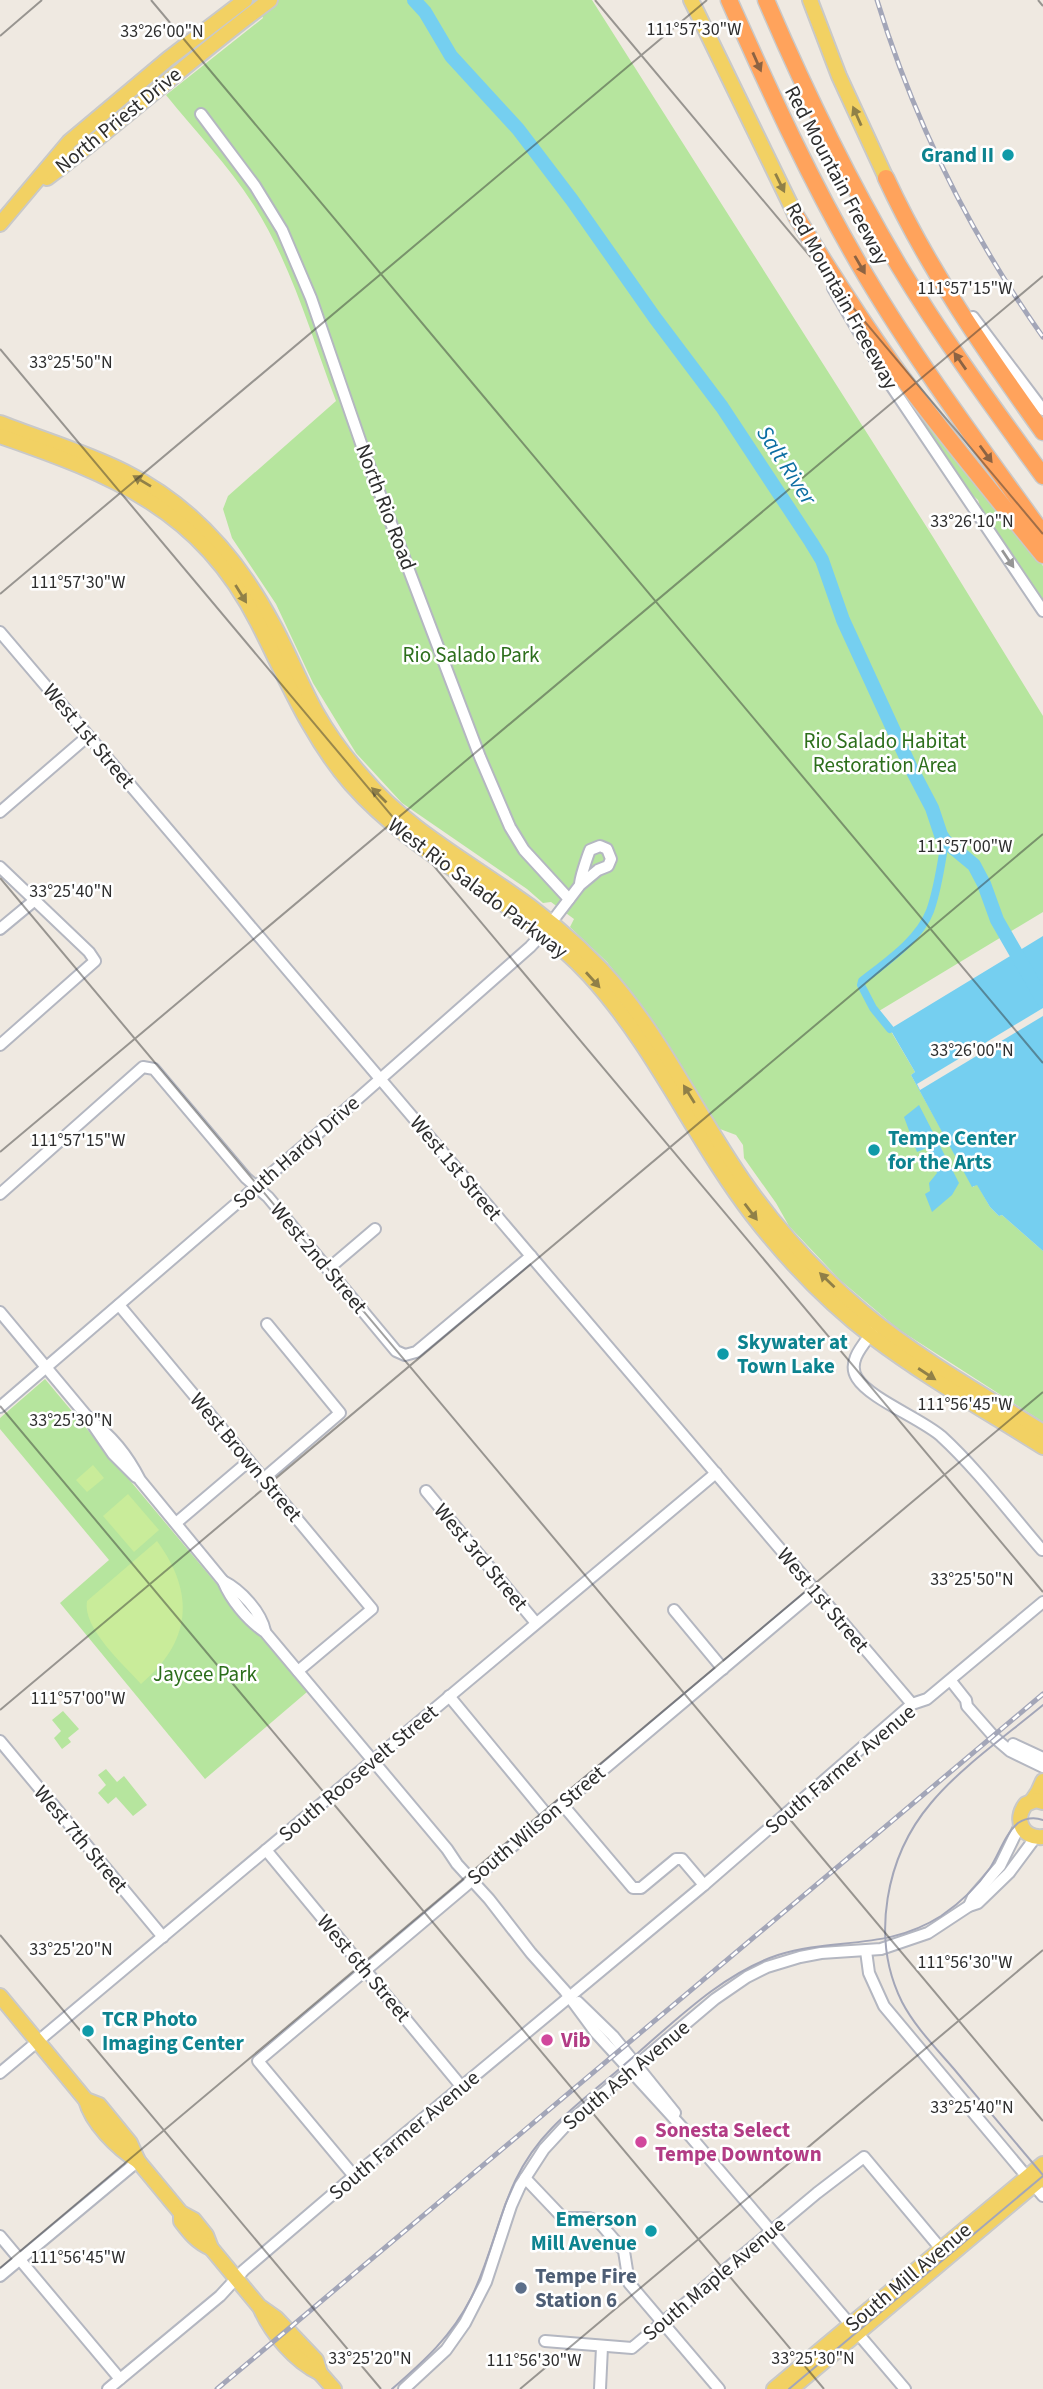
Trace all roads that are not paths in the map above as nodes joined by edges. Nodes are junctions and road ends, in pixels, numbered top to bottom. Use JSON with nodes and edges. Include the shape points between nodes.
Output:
{"nodes":[{"id":1,"x":270,"y":0,"type":"edge"},
{"id":2,"x":691,"y":0,"type":"edge"},
{"id":3,"x":729,"y":0,"type":"edge"},
{"id":4,"x":766,"y":0,"type":"edge"},
{"id":5,"x":810,"y":0,"type":"edge"},
{"id":6,"x":249,"y":6,"type":"edge"},
{"id":7,"x":201,"y":114,"type":"dead end"},
{"id":8,"x":886,"y":178,"type":"junction"},
{"id":9,"x":796,"y":216,"type":"junction"},
{"id":10,"x":0,"y":224,"type":"edge"},
{"id":11,"x":1043,"y":410,"type":"edge"},
{"id":12,"x":0,"y":423,"type":"edge"},
{"id":13,"x":1043,"y":432,"type":"edge"},
{"id":14,"x":0,"y":436,"type":"edge"},
{"id":15,"x":1043,"y":476,"type":"edge"},
{"id":16,"x":1043,"y":534,"type":"edge"},
{"id":17,"x":1043,"y":555,"type":"edge"},
{"id":18,"x":1043,"y":611,"type":"edge"},
{"id":19,"x":0,"y":632,"type":"edge"},
{"id":20,"x":310,"y":713,"type":"junction"},
{"id":21,"x":88,"y":736,"type":"junction"},
{"id":22,"x":0,"y":812,"type":"edge"},
{"id":23,"x":588,"y":862,"type":"junction"},
{"id":24,"x":0,"y":867,"type":"edge"},
{"id":25,"x":598,"y":870,"type":"junction"},
{"id":26,"x":580,"y":885,"type":"junction"},
{"id":27,"x":569,"y":899,"type":"junction"},
{"id":28,"x":35,"y":900,"type":"junction"},
{"id":29,"x":548,"y":928,"type":"junction"},
{"id":30,"x":0,"y":929,"type":"edge"},
{"id":31,"x":0,"y":1045,"type":"edge"},
{"id":32,"x":380,"y":1079,"type":"junction"},
{"id":33,"x":256,"y":1186,"type":"junction"},
{"id":34,"x":0,"y":1194,"type":"edge"},
{"id":35,"x":375,"y":1229,"type":"dead end"},
{"id":36,"x":531,"y":1256,"type":"junction"},
{"id":37,"x":328,"y":1269,"type":"junction"},
{"id":38,"x":120,"y":1305,"type":"junction"},
{"id":39,"x":0,"y":1312,"type":"edge"},
{"id":40,"x":267,"y":1324,"type":"dead end"},
{"id":41,"x":875,"y":1330,"type":"junction"},
{"id":42,"x":46,"y":1367,"type":"junction"},
{"id":43,"x":0,"y":1407,"type":"edge"},
{"id":44,"x":1043,"y":1432,"type":"edge"},
{"id":45,"x":1043,"y":1447,"type":"edge"},
{"id":46,"x":249,"y":1461,"type":"junction"},
{"id":47,"x":716,"y":1473,"type":"junction"},
{"id":48,"x":264,"y":1479,"type":"junction"},
{"id":49,"x":426,"y":1491,"type":"dead end"},
{"id":50,"x":176,"y":1523,"type":"junction"},
{"id":51,"x":1042,"y":1549,"type":"edge"},
{"id":52,"x":815,"y":1591,"type":"junction"},
{"id":53,"x":1043,"y":1602,"type":"edge"},
{"id":54,"x":674,"y":1610,"type":"dead end"},
{"id":55,"x":536,"y":1623,"type":"junction"},
{"id":56,"x":723,"y":1669,"type":"junction"},
{"id":57,"x":299,"y":1671,"type":"junction"},
{"id":58,"x":951,"y":1681,"type":"junction"},
{"id":59,"x":449,"y":1696,"type":"junction"},
{"id":60,"x":966,"y":1700,"type":"junction"},
{"id":61,"x":912,"y":1704,"type":"junction"},
{"id":62,"x":0,"y":1741,"type":"edge"},
{"id":63,"x":1043,"y":1758,"type":"edge"},
{"id":64,"x":373,"y":1760,"type":"junction"},
{"id":65,"x":1043,"y":1767,"type":"edge"},
{"id":66,"x":1043,"y":1781,"type":"edge"},
{"id":67,"x":1037,"y":1802,"type":"edge"},
{"id":68,"x":562,"y":1804,"type":"junction"},
{"id":69,"x":548,"y":1816,"type":"junction"},
{"id":70,"x":1020,"y":1825,"type":"junction"},
{"id":71,"x":1039,"y":1838,"type":"edge"},
{"id":72,"x":266,"y":1850,"type":"junction"},
{"id":73,"x":472,"y":1879,"type":"junction"},
{"id":74,"x":704,"y":1885,"type":"junction"},
{"id":75,"x":969,"y":1906,"type":"junction"},
{"id":76,"x":163,"y":1937,"type":"junction"},
{"id":77,"x":866,"y":1951,"type":"junction"},
{"id":78,"x":365,"y":1969,"type":"junction"},
{"id":79,"x":0,"y":1996,"type":"edge"},
{"id":80,"x":570,"y":1996,"type":"junction"},
{"id":81,"x":37,"y":2041,"type":"junction"},
{"id":82,"x":634,"y":2069,"type":"junction"},
{"id":83,"x":0,"y":2073,"type":"edge"},
{"id":84,"x":461,"y":2085,"type":"junction"},
{"id":85,"x":138,"y":2161,"type":"junction"},
{"id":86,"x":1043,"y":2165,"type":"edge"},
{"id":87,"x":354,"y":2176,"type":"junction"},
{"id":88,"x":524,"y":2178,"type":"junction"},
{"id":89,"x":1037,"y":2184,"type":"edge"},
{"id":90,"x":771,"y":2232,"type":"junction"},
{"id":91,"x":0,"y":2236,"type":"edge"},
{"id":92,"x":941,"y":2249,"type":"junction"},
{"id":93,"x":19,"y":2260,"type":"junction"},
{"id":94,"x":929,"y":2273,"type":"junction"},
{"id":95,"x":0,"y":2276,"type":"edge"},
{"id":96,"x":236,"y":2279,"type":"junction"},
{"id":97,"x":663,"y":2323,"type":"junction"},
{"id":98,"x":855,"y":2329,"type":"junction"},
{"id":99,"x":545,"y":2342,"type":"dead end"},
{"id":100,"x":602,"y":2347,"type":"junction"},
{"id":101,"x":120,"y":2379,"type":"junction"},
{"id":102,"x":108,"y":2389,"type":"edge"},
{"id":103,"x":334,"y":2389,"type":"edge"},
{"id":104,"x":404,"y":2389,"type":"edge"},
{"id":105,"x":600,"y":2389,"type":"edge"},
{"id":106,"x":719,"y":2389,"type":"edge"},
{"id":107,"x":774,"y":2389,"type":"edge"},
{"id":108,"x":791,"y":2389,"type":"edge"},
{"id":109,"x":905,"y":2389,"type":"edge"}],
"edges":[{"from":1,"to":6,"type":"main road","name":"North Priest Drive"},
{"from":2,"to":9,"type":"main road","name":"Red Mountain Freeeway","one_way":true},
{"from":3,"to":16,"type":"highway","name":"Red Mountain Freeway","one_way":true,"via":[[789,134],[859,264],[923,367]]},
{"from":15,"to":4,"type":"highway","name":"Red Mountain Freeway","one_way":true,"via":[[942,334],[886,243],[829,137]]},
{"from":8,"to":5,"type":"main road","one_way":true},
{"from":6,"to":10,"type":"main road","name":"North Priest Drive","via":[[78,155],[32,189]]},
{"from":7,"to":27,"type":"street","name":"North Rio Road","via":[[282,230],[510,827],[524,850]]},
{"from":8,"to":11,"type":"street","via":[[971,314]]},
{"from":8,"to":13,"type":"highway","via":[[948,292]]},
{"from":9,"to":17,"type":"highway","via":[[894,367]]},
{"from":9,"to":18,"type":"street","name":"Red Mountain Freeeway","one_way":true,"via":[[872,356]]},
{"from":20,"to":12,"type":"main road","name":"West Rio Salado Parkway","one_way":true,"via":[[276,630],[249,582],[196,521],[122,470]]},
{"from":14,"to":20,"type":"main road","name":"West Rio Salado Parkway","one_way":true,"via":[[117,482],[187,529],[216,557],[246,600]]},
{"from":19,"to":21,"type":"street","name":"West 1st Street"},
{"from":20,"to":29,"type":"main road","name":"West Rio Salado Parkway","via":[[400,815]]},
{"from":21,"to":22,"type":"street"},
{"from":21,"to":32,"type":"street","name":"West 1st Street"},
{"from":23,"to":25,"type":"street"},
{"from":23,"to":25,"type":"street","via":[[593,848],[607,849],[611,862]]},
{"from":23,"to":26,"type":"street","name":"South Hardy Drive"},
{"from":24,"to":28,"type":"street"},
{"from":25,"to":26,"type":"street","name":"South Hardy Drive"},
{"from":26,"to":27,"type":"street","name":"South Hardy Drive"},
{"from":27,"to":29,"type":"street","name":"South Hardy Drive"},
{"from":28,"to":30,"type":"street"},
{"from":28,"to":31,"type":"street","via":[[95,961]]},
{"from":29,"to":32,"type":"street","name":"South Hardy Drive"},
{"from":29,"to":41,"type":"main road","name":"West Rio Salado Parkway","via":[[604,972],[630,1004],[769,1215]]},
{"from":32,"to":33,"type":"street","name":"South Hardy Drive"},
{"from":32,"to":36,"type":"street","name":"West 1st Street"},
{"from":33,"to":34,"type":"street","name":"West 2nd Street","via":[[154,1069],[143,1067]]},
{"from":33,"to":37,"type":"street","name":"West 2nd Street"},
{"from":33,"to":38,"type":"street","name":"South Hardy Drive"},
{"from":35,"to":37,"type":"street"},
{"from":36,"to":37,"type":"street","name":"West 2nd Street","via":[[416,1352],[405,1355],[396,1351]]},
{"from":36,"to":47,"type":"street","name":"West 1st Street"},
{"from":38,"to":42,"type":"street","name":"South Hardy Drive"},
{"from":38,"to":46,"type":"street","name":"West Brown Street"},
{"from":39,"to":42,"type":"street"},
{"from":40,"to":48,"type":"street","via":[[340,1413]]},
{"from":41,"to":44,"type":"main road","name":"West Rio Salado Parkway"},
{"from":41,"to":45,"type":"main road","name":"West Rio Salado Parkway","one_way":true,"via":[[919,1369]]},
{"from":41,"to":51,"type":"street","via":[[856,1357],[858,1380],[957,1451]]},
{"from":42,"to":43,"type":"street","name":"South Hardy Drive"},
{"from":42,"to":50,"type":"street","via":[[90,1420],[107,1433]]},
{"from":46,"to":48,"type":"street","name":"West Brown Street"},
{"from":46,"to":50,"type":"street"},
{"from":47,"to":52,"type":"street","name":"West 1st Street"},
{"from":47,"to":55,"type":"street","name":"South Roosevelt Street"},
{"from":48,"to":57,"type":"street","name":"West Brown Street","via":[[372,1609]]},
{"from":49,"to":55,"type":"street","name":"West 3rd Street"},
{"from":50,"to":57,"type":"street","via":[[223,1581],[258,1614],[265,1632]]},
{"from":52,"to":56,"type":"street","name":"South Wilson Street"},
{"from":52,"to":61,"type":"street","name":"West 1st Street"},
{"from":53,"to":58,"type":"street","name":"South Farmer Avenue"},
{"from":54,"to":56,"type":"street"},
{"from":55,"to":59,"type":"street","name":"South Roosevelt Street"},
{"from":56,"to":68,"type":"street","name":"South Wilson Street"},
{"from":57,"to":64,"type":"street"},
{"from":58,"to":60,"type":"street"},
{"from":58,"to":61,"type":"street","name":"South Farmer Avenue","via":[[928,1699]]},
{"from":59,"to":64,"type":"street","name":"South Roosevelt Street"},
{"from":59,"to":69,"type":"street"},
{"from":60,"to":63,"type":"street","via":[[1000,1735]]},
{"from":60,"to":65,"type":"street","via":[[999,1742]]},
{"from":61,"to":74,"type":"street","name":"South Farmer Avenue"},
{"from":62,"to":76,"type":"street","name":"West 7th Street"},
{"from":64,"to":72,"type":"street","name":"South Roosevelt Street"},
{"from":64,"to":73,"type":"street"},
{"from":66,"to":67,"type":"main road"},
{"from":67,"to":70,"type":"main road","via":[[1026,1804],[1020,1812]]},
{"from":68,"to":69,"type":"street","name":"South Wilson Street"},
{"from":68,"to":74,"type":"street","via":[[633,1888],[641,1888],[676,1859],[682,1859]]},
{"from":69,"to":73,"type":"street","name":"South Wilson Street"},
{"from":70,"to":71,"type":"main road"},
{"from":70,"to":75,"type":"street","name":"South Ash Avenue","via":[[1000,1866]]},
{"from":71,"to":75,"type":"street","name":"South Ash Avenue","via":[[1009,1873]]},
{"from":72,"to":76,"type":"street","name":"South Roosevelt Street"},
{"from":72,"to":78,"type":"street","name":"West 6th Street"},
{"from":73,"to":78,"type":"street","name":"South Wilson Street"},
{"from":73,"to":80,"type":"street"},
{"from":74,"to":80,"type":"street","name":"South Farmer Avenue"},
{"from":75,"to":77,"type":"street","name":"South Ash Avenue","via":[[916,1938]]},
{"from":76,"to":81,"type":"street","name":"South Roosevelt Street"},
{"from":77,"to":82,"type":"street","name":"South Ash Avenue","via":[[813,1955],[757,1972],[715,1999]]},
{"from":77,"to":89,"type":"street","via":[[869,1973],[884,2006]]},
{"from":78,"to":84,"type":"street","name":"West 6th Street"},
{"from":78,"to":87,"type":"street","name":"South Wilson Street","via":[[258,2061]]},
{"from":79,"to":81,"type":"main road"},
{"from":80,"to":82,"type":"street","via":[[594,2030]]},
{"from":80,"to":84,"type":"street","name":"South Farmer Avenue"},
{"from":81,"to":83,"type":"street","name":"South Roosevelt Street"},
{"from":81,"to":85,"type":"main road","via":[[123,2152]]},
{"from":82,"to":88,"type":"street","name":"South Ash Avenue","via":[[554,2137]]},
{"from":82,"to":90,"type":"street"},
{"from":84,"to":87,"type":"street","name":"South Farmer Avenue"},
{"from":85,"to":93,"type":"street"},
{"from":85,"to":96,"type":"main road","via":[[181,2213],[194,2220]]},
{"from":86,"to":89,"type":"main road","name":"South Mill Avenue"},
{"from":87,"to":96,"type":"street","name":"South Farmer Avenue"},
{"from":88,"to":97,"type":"street","via":[[563,2218],[599,2222],[624,2250],[629,2283]]},
{"from":88,"to":104,"type":"street","name":"South Ash Avenue","via":[[466,2323],[439,2357]]},
{"from":89,"to":92,"type":"main road","name":"South Mill Avenue"},
{"from":89,"to":94,"type":"main road","name":"South Mill Avenue"},
{"from":90,"to":92,"type":"street","name":"South Maple Avenue","via":[[864,2157]]},
{"from":90,"to":97,"type":"street","name":"South Maple Avenue"},
{"from":90,"to":98,"type":"street"},
{"from":91,"to":93,"type":"street"},
{"from":92,"to":94,"type":"main road","via":[[942,2255]]},
{"from":92,"to":98,"type":"main road","name":"South Mill Avenue"},
{"from":93,"to":95,"type":"street"},
{"from":93,"to":101,"type":"street"},
{"from":94,"to":98,"type":"main road","name":"South Mill Avenue"},
{"from":96,"to":101,"type":"street","name":"South Farmer Avenue"},
{"from":96,"to":103,"type":"main road","via":[[278,2337]]},
{"from":97,"to":100,"type":"street","name":"South Maple Avenue","via":[[632,2348]]},
{"from":97,"to":106,"type":"street"},
{"from":98,"to":107,"type":"main road","name":"South Mill Avenue"},
{"from":98,"to":108,"type":"main road","name":"South Mill Avenue"},
{"from":98,"to":109,"type":"street"},
{"from":99,"to":100,"type":"street","name":"South Maple Avenue"},
{"from":100,"to":105,"type":"street"},
{"from":101,"to":102,"type":"street","name":"South Farmer Avenue"}]}
